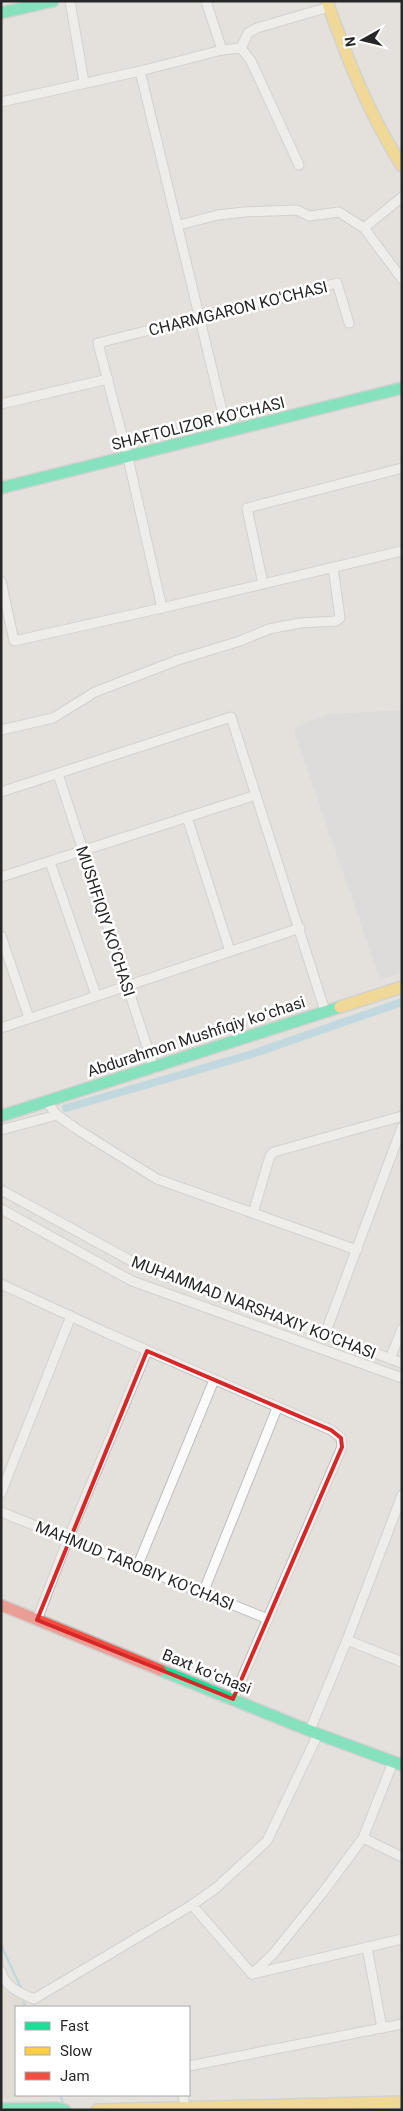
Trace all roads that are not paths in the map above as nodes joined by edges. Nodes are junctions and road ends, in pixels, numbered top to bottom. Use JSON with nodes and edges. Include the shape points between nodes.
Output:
{"nodes":[{"id":1,"x":53,"y":1,"type":"edge"},
{"id":2,"x":70,"y":1,"type":"edge"},
{"id":3,"x":206,"y":1,"type":"edge"},
{"id":4,"x":328,"y":4,"type":"edge"},
{"id":5,"x":1,"y":13,"type":"edge"},
{"id":6,"x":241,"y":48,"type":"junction"},
{"id":7,"x":222,"y":50,"type":"junction"},
{"id":8,"x":140,"y":71,"type":"junction"},
{"id":9,"x":84,"y":82,"type":"junction"},
{"id":10,"x":1,"y":102,"type":"edge"},
{"id":11,"x":299,"y":165,"type":"dead end"},
{"id":12,"x":402,"y":166,"type":"edge"},
{"id":13,"x":402,"y":197,"type":"edge"},
{"id":14,"x":179,"y":225,"type":"junction"},
{"id":15,"x":364,"y":228,"type":"junction"},
{"id":16,"x":402,"y":279,"type":"edge"},
{"id":17,"x":199,"y":318,"type":"junction"},
{"id":18,"x":349,"y":323,"type":"dead end"},
{"id":19,"x":108,"y":379,"type":"junction"},
{"id":20,"x":402,"y":388,"type":"edge"},
{"id":21,"x":1,"y":404,"type":"edge"},
{"id":22,"x":228,"y":431,"type":"junction"},
{"id":23,"x":128,"y":458,"type":"junction"},
{"id":24,"x":402,"y":468,"type":"edge"},
{"id":25,"x":1,"y":488,"type":"edge"},
{"id":26,"x":402,"y":551,"type":"edge"},
{"id":27,"x":333,"y":567,"type":"junction"},
{"id":28,"x":1,"y":581,"type":"edge"},
{"id":29,"x":263,"y":584,"type":"junction"},
{"id":30,"x":162,"y":608,"type":"junction"},
{"id":31,"x":5,"y":620,"type":"edge"},
{"id":32,"x":1,"y":730,"type":"edge"},
{"id":33,"x":58,"y":774,"type":"junction"},
{"id":34,"x":1,"y":792,"type":"edge"},
{"id":35,"x":256,"y":795,"type":"junction"},
{"id":36,"x":187,"y":817,"type":"junction"},
{"id":37,"x":83,"y":851,"type":"junction"},
{"id":38,"x":50,"y":862,"type":"junction"},
{"id":39,"x":1,"y":877,"type":"edge"},
{"id":40,"x":300,"y":928,"type":"junction"},
{"id":41,"x":1,"y":936,"type":"edge"},
{"id":42,"x":230,"y":951,"type":"junction"},
{"id":43,"x":127,"y":985,"type":"junction"},
{"id":44,"x":402,"y":987,"type":"edge"},
{"id":45,"x":96,"y":995,"type":"junction"},
{"id":46,"x":325,"y":1012,"type":"junction"},
{"id":47,"x":28,"y":1018,"type":"junction"},
{"id":48,"x":1,"y":1028,"type":"edge"},
{"id":49,"x":154,"y":1068,"type":"junction"},
{"id":50,"x":46,"y":1101,"type":"junction"},
{"id":51,"x":56,"y":1115,"type":"junction"},
{"id":52,"x":1,"y":1116,"type":"edge"},
{"id":53,"x":402,"y":1116,"type":"edge"},
{"id":54,"x":402,"y":1127,"type":"edge"},
{"id":55,"x":1,"y":1130,"type":"edge"},
{"id":56,"x":1,"y":1190,"type":"edge"},
{"id":57,"x":1,"y":1208,"type":"edge"},
{"id":58,"x":253,"y":1213,"type":"junction"},
{"id":59,"x":357,"y":1250,"type":"junction"},
{"id":60,"x":2,"y":1285,"type":"edge"},
{"id":61,"x":71,"y":1316,"type":"junction"},
{"id":62,"x":402,"y":1329,"type":"edge"},
{"id":63,"x":325,"y":1334,"type":"junction"},
{"id":64,"x":147,"y":1351,"type":"junction"},
{"id":65,"x":390,"y":1359,"type":"junction"},
{"id":66,"x":402,"y":1364,"type":"edge"},
{"id":67,"x":402,"y":1378,"type":"edge"},
{"id":68,"x":214,"y":1380,"type":"junction"},
{"id":69,"x":277,"y":1408,"type":"junction"},
{"id":70,"x":1,"y":1493,"type":"edge"},
{"id":71,"x":402,"y":1495,"type":"edge"},
{"id":72,"x":1,"y":1512,"type":"edge"},
{"id":73,"x":68,"y":1539,"type":"junction"},
{"id":74,"x":137,"y":1567,"type":"junction"},
{"id":75,"x":203,"y":1593,"type":"junction"},
{"id":76,"x":1,"y":1605,"type":"edge"},
{"id":77,"x":268,"y":1619,"type":"junction"},
{"id":78,"x":37,"y":1620,"type":"junction"},
{"id":79,"x":347,"y":1640,"type":"junction"},
{"id":80,"x":402,"y":1662,"type":"edge"},
{"id":81,"x":233,"y":1699,"type":"junction"},
{"id":82,"x":314,"y":1732,"type":"junction"},
{"id":83,"x":398,"y":1763,"type":"edge"},
{"id":84,"x":363,"y":1838,"type":"junction"},
{"id":85,"x":402,"y":1857,"type":"edge"},
{"id":86,"x":192,"y":1905,"type":"junction"},
{"id":87,"x":402,"y":1931,"type":"edge"},
{"id":88,"x":398,"y":1940,"type":"edge"},
{"id":89,"x":367,"y":1947,"type":"junction"},
{"id":90,"x":1,"y":1971,"type":"edge"},
{"id":91,"x":252,"y":1974,"type":"junction"},
{"id":92,"x":402,"y":2024,"type":"edge"},
{"id":93,"x":382,"y":2028,"type":"junction"},
{"id":94,"x":190,"y":2066,"type":"edge"},
{"id":95,"x":183,"y":2096,"type":"edge"},
{"id":96,"x":402,"y":2102,"type":"edge"},
{"id":97,"x":185,"y":2107,"type":"junction"},
{"id":98,"x":1,"y":2109,"type":"edge"},
{"id":99,"x":65,"y":2110,"type":"edge"},
{"id":100,"x":97,"y":2110,"type":"edge"}],
"edges":[{"from":1,"to":5,"type":"street"},
{"from":2,"to":9,"type":"street"},
{"from":3,"to":7,"type":"street"},
{"from":4,"to":6,"type":"street","via":[[256,28],[248,33]]},
{"from":4,"to":12,"type":"street","via":[[354,74],[384,140]]},
{"from":6,"to":7,"type":"street"},
{"from":6,"to":11,"type":"street","via":[[251,61]]},
{"from":7,"to":8,"type":"street"},
{"from":8,"to":9,"type":"street"},
{"from":8,"to":14,"type":"street"},
{"from":9,"to":10,"type":"street"},
{"from":13,"to":15,"type":"street"},
{"from":14,"to":15,"type":"street","via":[[218,215],[297,210],[308,216],[338,212]]},
{"from":14,"to":17,"type":"street"},
{"from":15,"to":16,"type":"street"},
{"from":17,"to":18,"type":"street","name":"CHARMGARON KO'CHASI","via":[[337,283]]},
{"from":17,"to":19,"type":"street","name":"CHARMGARON KO'CHASI","via":[[98,343]]},
{"from":17,"to":22,"type":"street"},
{"from":19,"to":21,"type":"street"},
{"from":19,"to":23,"type":"street"},
{"from":20,"to":22,"type":"street","name":"SHAFTOLIZOR KO'CHASI"},
{"from":22,"to":23,"type":"street","name":"SHAFTOLIZOR KO'CHASI"},
{"from":23,"to":25,"type":"street","name":"SHAFTOLIZOR KO'CHASI"},
{"from":23,"to":30,"type":"street"},
{"from":24,"to":29,"type":"street","via":[[247,508]]},
{"from":26,"to":27,"type":"street"},
{"from":27,"to":29,"type":"street"},
{"from":27,"to":32,"type":"street","via":[[340,610],[340,618],[336,622],[269,629],[95,692],[53,718]]},
{"from":28,"to":31,"type":"street"},
{"from":29,"to":30,"type":"street"},
{"from":30,"to":31,"type":"street","via":[[14,641]]},
{"from":33,"to":34,"type":"street"},
{"from":33,"to":35,"type":"street","via":[[231,717]]},
{"from":33,"to":37,"type":"street","name":"MUSHFIQIY KO'CHASI"},
{"from":35,"to":36,"type":"street"},
{"from":35,"to":40,"type":"street"},
{"from":36,"to":37,"type":"street"},
{"from":36,"to":42,"type":"street"},
{"from":37,"to":38,"type":"street"},
{"from":37,"to":43,"type":"street","name":"MUSHFIQIY KO'CHASI"},
{"from":38,"to":39,"type":"street"},
{"from":38,"to":45,"type":"street"},
{"from":40,"to":42,"type":"street"},
{"from":40,"to":46,"type":"street"},
{"from":41,"to":47,"type":"street"},
{"from":42,"to":43,"type":"street"},
{"from":43,"to":45,"type":"street"},
{"from":43,"to":49,"type":"street","name":"MUSHFIQIY KO'CHASI"},
{"from":44,"to":46,"type":"street","name":"Abdurahmon Mushfiqiy koʻchasi"},
{"from":45,"to":47,"type":"street"},
{"from":46,"to":49,"type":"street","name":"Abdurahmon Mushfiqiy koʻchasi"},
{"from":47,"to":48,"type":"street"},
{"from":49,"to":50,"type":"street","name":"Abdurahmon Mushfiqiy koʻchasi"},
{"from":50,"to":51,"type":"street"},
{"from":50,"to":52,"type":"street","name":"Abdurahmon Mushfiqiy koʻchasi"},
{"from":51,"to":55,"type":"street"},
{"from":51,"to":58,"type":"street","via":[[157,1179]]},
{"from":53,"to":58,"type":"street","via":[[274,1152]]},
{"from":54,"to":59,"type":"street"},
{"from":56,"to":63,"type":"street","name":"MUHAMMAD NARSHAXIY KO'CHASI","via":[[146,1269]]},
{"from":57,"to":67,"type":"street","via":[[132,1281]]},
{"from":58,"to":59,"type":"street"},
{"from":59,"to":63,"type":"street"},
{"from":60,"to":61,"type":"street"},
{"from":61,"to":64,"type":"street"},
{"from":61,"to":70,"type":"street"},
{"from":62,"to":65,"type":"street"},
{"from":63,"to":65,"type":"street","name":"MUHAMMAD NARSHAXIY KO'CHASI"},
{"from":64,"to":68,"type":"street"},
{"from":64,"to":73,"type":"street"},
{"from":65,"to":66,"type":"street","name":"MUHAMMAD NARSHAXIY KO'CHASI"},
{"from":68,"to":69,"type":"street"},
{"from":68,"to":74,"type":"street"},
{"from":69,"to":75,"type":"street"},
{"from":69,"to":77,"type":"street","via":[[337,1433],[342,1447]]},
{"from":71,"to":79,"type":"street"},
{"from":72,"to":73,"type":"street","name":"MAHMUD TAROBIY KO'CHASI"},
{"from":73,"to":74,"type":"street","name":"MAHMUD TAROBIY KO'CHASI"},
{"from":73,"to":78,"type":"street"},
{"from":74,"to":75,"type":"street","name":"MAHMUD TAROBIY KO'CHASI"},
{"from":75,"to":77,"type":"street","name":"MAHMUD TAROBIY KO'CHASI"},
{"from":76,"to":78,"type":"street","name":"Baxt koʻchasi"},
{"from":77,"to":81,"type":"street"},
{"from":78,"to":81,"type":"street","name":"Baxt koʻchasi"},
{"from":79,"to":80,"type":"street"},
{"from":79,"to":82,"type":"street"},
{"from":81,"to":82,"type":"street","name":"Baxt koʻchasi"},
{"from":82,"to":83,"type":"street","name":"Baxt koʻchasi"},
{"from":82,"to":86,"type":"street","via":[[267,1842]]},
{"from":83,"to":84,"type":"street"},
{"from":84,"to":85,"type":"street"},
{"from":84,"to":91,"type":"street","via":[[273,1954]]},
{"from":86,"to":90,"type":"street","via":[[34,1999],[12,1989]]},
{"from":86,"to":91,"type":"street"},
{"from":87,"to":88,"type":"street"},
{"from":88,"to":89,"type":"street"},
{"from":89,"to":91,"type":"street"},
{"from":89,"to":93,"type":"street"},
{"from":92,"to":93,"type":"street"},
{"from":93,"to":94,"type":"street"},
{"from":95,"to":97,"type":"street"},
{"from":96,"to":97,"type":"street"},
{"from":97,"to":100,"type":"street"},
{"from":98,"to":99,"type":"street"}]}
